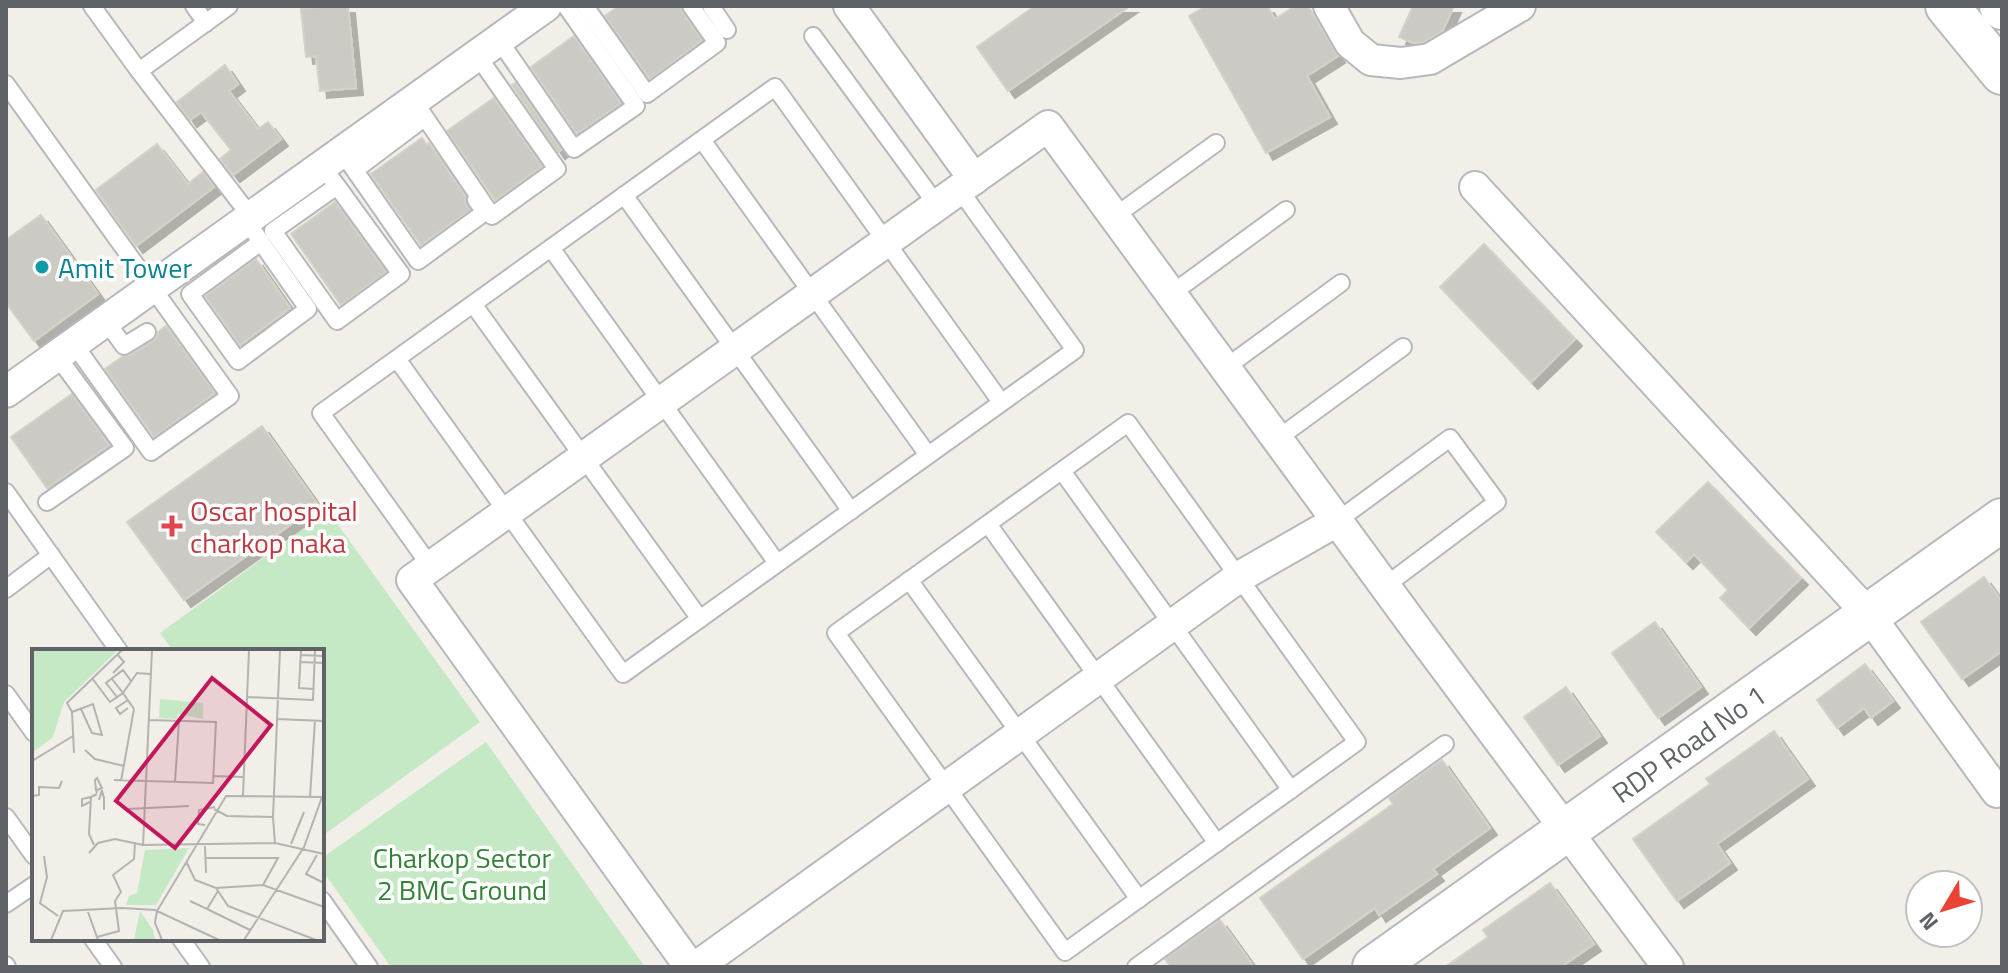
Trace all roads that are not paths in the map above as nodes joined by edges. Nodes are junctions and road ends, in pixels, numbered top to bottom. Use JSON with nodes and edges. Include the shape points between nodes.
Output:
{"nodes":[{"id":1,"x":92,"y":6,"type":"edge"},
{"id":2,"x":194,"y":6,"type":"edge"},
{"id":3,"x":229,"y":6,"type":"edge"},
{"id":4,"x":546,"y":6,"type":"edge"},
{"id":5,"x":566,"y":6,"type":"edge"},
{"id":6,"x":585,"y":6,"type":"edge"},
{"id":7,"x":691,"y":6,"type":"edge"},
{"id":8,"x":711,"y":6,"type":"edge"},
{"id":9,"x":849,"y":6,"type":"edge"},
{"id":10,"x":1329,"y":6,"type":"edge"},
{"id":11,"x":1520,"y":6,"type":"edge"},
{"id":12,"x":1947,"y":6,"type":"edge"},
{"id":13,"x":206,"y":23,"type":"junction"},
{"id":14,"x":727,"y":30,"type":"dead end"},
{"id":15,"x":813,"y":36,"type":"dead end"},
{"id":16,"x":488,"y":48,"type":"junction"},
{"id":17,"x":139,"y":71,"type":"junction"},
{"id":18,"x":2002,"y":73,"type":"edge"},
{"id":19,"x":6,"y":84,"type":"edge"},
{"id":20,"x":414,"y":109,"type":"junction"},
{"id":21,"x":702,"y":140,"type":"junction"},
{"id":22,"x":1216,"y":143,"type":"dead end"},
{"id":23,"x":339,"y":168,"type":"junction"},
{"id":24,"x":1475,"y":187,"type":"dead end"},
{"id":25,"x":957,"y":191,"type":"junction"},
{"id":26,"x":624,"y":195,"type":"junction"},
{"id":27,"x":1286,"y":210,"type":"dead end"},
{"id":28,"x":1115,"y":216,"type":"junction"},
{"id":29,"x":252,"y":226,"type":"junction"},
{"id":30,"x":886,"y":242,"type":"junction"},
{"id":31,"x":551,"y":248,"type":"junction"},
{"id":32,"x":1341,"y":283,"type":"dead end"},
{"id":33,"x":152,"y":287,"type":"junction"},
{"id":34,"x":813,"y":294,"type":"junction"},
{"id":35,"x":1171,"y":294,"type":"junction"},
{"id":36,"x":473,"y":304,"type":"junction"},
{"id":37,"x":106,"y":321,"type":"junction"},
{"id":38,"x":147,"y":332,"type":"dead end"},
{"id":39,"x":1403,"y":347,"type":"dead end"},
{"id":40,"x":66,"y":350,"type":"junction"},
{"id":41,"x":735,"y":350,"type":"junction"},
{"id":42,"x":397,"y":359,"type":"junction"},
{"id":43,"x":1225,"y":368,"type":"junction"},
{"id":44,"x":6,"y":392,"type":"edge"},
{"id":45,"x":661,"y":402,"type":"junction"},
{"id":46,"x":1001,"y":402,"type":"junction"},
{"id":47,"x":1277,"y":439,"type":"junction"},
{"id":48,"x":928,"y":455,"type":"junction"},
{"id":49,"x":584,"y":458,"type":"junction"},
{"id":50,"x":1062,"y":471,"type":"junction"},
{"id":51,"x":6,"y":492,"type":"edge"},
{"id":52,"x":47,"y":502,"type":"dead end"},
{"id":53,"x":851,"y":511,"type":"junction"},
{"id":54,"x":507,"y":513,"type":"junction"},
{"id":55,"x":2002,"y":520,"type":"edge"},
{"id":56,"x":1337,"y":521,"type":"junction"},
{"id":57,"x":988,"y":524,"type":"junction"},
{"id":58,"x":51,"y":555,"type":"junction"},
{"id":59,"x":777,"y":563,"type":"junction"},
{"id":60,"x":431,"y":567,"type":"junction"},
{"id":61,"x":1239,"y":577,"type":"junction"},
{"id":62,"x":909,"y":580,"type":"junction"},
{"id":63,"x":1385,"y":586,"type":"junction"},
{"id":64,"x":6,"y":589,"type":"edge"},
{"id":65,"x":1869,"y":615,"type":"junction"},
{"id":66,"x":700,"y":619,"type":"junction"},
{"id":67,"x":1173,"y":625,"type":"junction"},
{"id":68,"x":118,"y":649,"type":"edge"},
{"id":69,"x":1099,"y":678,"type":"junction"},
{"id":70,"x":6,"y":694,"type":"edge"},
{"id":71,"x":32,"y":730,"type":"edge"},
{"id":72,"x":1020,"y":734,"type":"junction"},
{"id":73,"x":1445,"y":744,"type":"dead end"},
{"id":74,"x":947,"y":787,"type":"junction"},
{"id":75,"x":1291,"y":790,"type":"junction"},
{"id":76,"x":1997,"y":792,"type":"dead end"},
{"id":77,"x":6,"y":817,"type":"edge"},
{"id":78,"x":1565,"y":831,"type":"junction"},
{"id":79,"x":1217,"y":843,"type":"junction"},
{"id":80,"x":32,"y":853,"type":"edge"},
{"id":81,"x":32,"y":886,"type":"edge"},
{"id":82,"x":1139,"y":899,"type":"junction"},
{"id":83,"x":324,"y":903,"type":"edge"},
{"id":84,"x":6,"y":904,"type":"edge"},
{"id":85,"x":94,"y":941,"type":"edge"},
{"id":86,"x":182,"y":941,"type":"edge"},
{"id":87,"x":113,"y":967,"type":"edge"},
{"id":88,"x":201,"y":967,"type":"edge"},
{"id":89,"x":369,"y":967,"type":"edge"},
{"id":90,"x":690,"y":967,"type":"edge"},
{"id":91,"x":696,"y":967,"type":"edge"},
{"id":92,"x":1136,"y":967,"type":"edge"},
{"id":93,"x":1374,"y":967,"type":"edge"},
{"id":94,"x":1668,"y":967,"type":"edge"}],
"edges":[{"from":1,"to":17,"type":"lane"},
{"from":2,"to":13,"type":"lane"},
{"from":3,"to":13,"type":"lane"},
{"from":4,"to":16,"type":"street"},
{"from":5,"to":16,"type":"lane","via":[[636,106],[574,149]]},
{"from":6,"to":7,"type":"lane","via":[[647,94],[717,43]]},
{"from":8,"to":14,"type":"lane"},
{"from":9,"to":25,"type":"street"},
{"from":10,"to":11,"type":"street","via":[[1350,43],[1371,60],[1401,63],[1430,59]]},
{"from":12,"to":18,"type":"street"},
{"from":13,"to":17,"type":"lane"},
{"from":15,"to":25,"type":"lane"},
{"from":16,"to":20,"type":"street"},
{"from":16,"to":20,"type":"lane","via":[[557,169],[492,216]]},
{"from":17,"to":29,"type":"lane"},
{"from":19,"to":33,"type":"lane"},
{"from":20,"to":23,"type":"street"},
{"from":20,"to":23,"type":"lane","via":[[485,212],[418,261]]},
{"from":21,"to":26,"type":"lane"},
{"from":21,"to":30,"type":"lane","via":[[775,87]]},
{"from":21,"to":34,"type":"lane"},
{"from":22,"to":28,"type":"lane"},
{"from":23,"to":23,"type":"lane","via":[[273,231],[337,321],[401,274]]},
{"from":23,"to":29,"type":"street"},
{"from":24,"to":65,"type":"street"},
{"from":25,"to":28,"type":"street","via":[[1048,126]]},
{"from":25,"to":30,"type":"street"},
{"from":25,"to":46,"type":"lane","via":[[1075,350]]},
{"from":26,"to":31,"type":"lane"},
{"from":26,"to":41,"type":"lane"},
{"from":27,"to":35,"type":"lane"},
{"from":28,"to":35,"type":"street"},
{"from":29,"to":29,"type":"lane","via":[[190,294],[238,361],[308,309]]},
{"from":29,"to":33,"type":"street"},
{"from":30,"to":34,"type":"street"},
{"from":30,"to":46,"type":"lane"},
{"from":31,"to":36,"type":"lane"},
{"from":31,"to":45,"type":"lane"},
{"from":32,"to":43,"type":"lane"},
{"from":33,"to":37,"type":"street"},
{"from":33,"to":40,"type":"lane","via":[[230,396],[151,452]]},
{"from":34,"to":41,"type":"street"},
{"from":34,"to":48,"type":"lane"},
{"from":35,"to":43,"type":"street"},
{"from":36,"to":42,"type":"lane"},
{"from":36,"to":49,"type":"lane"},
{"from":37,"to":38,"type":"lane","via":[[124,346]]},
{"from":37,"to":40,"type":"street"},
{"from":39,"to":47,"type":"lane"},
{"from":40,"to":44,"type":"street"},
{"from":40,"to":52,"type":"lane","via":[[125,448]]},
{"from":41,"to":45,"type":"street"},
{"from":41,"to":53,"type":"lane"},
{"from":42,"to":54,"type":"lane"},
{"from":42,"to":60,"type":"lane","via":[[321,413]]},
{"from":43,"to":47,"type":"street"},
{"from":45,"to":49,"type":"street"},
{"from":45,"to":59,"type":"lane"},
{"from":46,"to":48,"type":"lane"},
{"from":47,"to":56,"type":"street"},
{"from":48,"to":53,"type":"lane"},
{"from":49,"to":54,"type":"street"},
{"from":49,"to":66,"type":"lane"},
{"from":50,"to":57,"type":"lane"},
{"from":50,"to":61,"type":"lane","via":[[1128,423]]},
{"from":50,"to":67,"type":"lane"},
{"from":51,"to":58,"type":"lane"},
{"from":53,"to":59,"type":"lane"},
{"from":54,"to":60,"type":"street"},
{"from":54,"to":66,"type":"lane","via":[[623,674]]},
{"from":55,"to":65,"type":"street","name":"RDP Road No 1"},
{"from":56,"to":61,"type":"street"},
{"from":56,"to":63,"type":"street"},
{"from":56,"to":63,"type":"lane","via":[[1450,438],[1460,451],[1497,502]]},
{"from":57,"to":62,"type":"lane"},
{"from":57,"to":69,"type":"lane"},
{"from":58,"to":64,"type":"lane"},
{"from":58,"to":68,"type":"lane"},
{"from":59,"to":66,"type":"lane"},
{"from":60,"to":90,"type":"street","via":[[412,580]]},
{"from":61,"to":67,"type":"street"},
{"from":61,"to":75,"type":"lane","via":[[1357,742]]},
{"from":62,"to":72,"type":"lane"},
{"from":62,"to":74,"type":"lane","via":[[836,633]]},
{"from":63,"to":78,"type":"street"},
{"from":65,"to":76,"type":"street"},
{"from":65,"to":78,"type":"street","name":"RDP Road No 1"},
{"from":67,"to":69,"type":"street"},
{"from":67,"to":75,"type":"lane"},
{"from":69,"to":72,"type":"street"},
{"from":69,"to":79,"type":"lane"},
{"from":70,"to":71,"type":"lane"},
{"from":72,"to":74,"type":"street"},
{"from":72,"to":82,"type":"lane"},
{"from":73,"to":92,"type":"lane"},
{"from":74,"to":82,"type":"lane","via":[[1065,952]]},
{"from":74,"to":91,"type":"street"},
{"from":75,"to":79,"type":"lane"},
{"from":77,"to":80,"type":"lane"},
{"from":78,"to":93,"type":"street","name":"RDP Road No 1"},
{"from":78,"to":94,"type":"street"},
{"from":79,"to":82,"type":"lane"},
{"from":81,"to":84,"type":"lane"},
{"from":83,"to":89,"type":"lane"},
{"from":85,"to":87,"type":"lane"},
{"from":86,"to":88,"type":"lane"}]}
